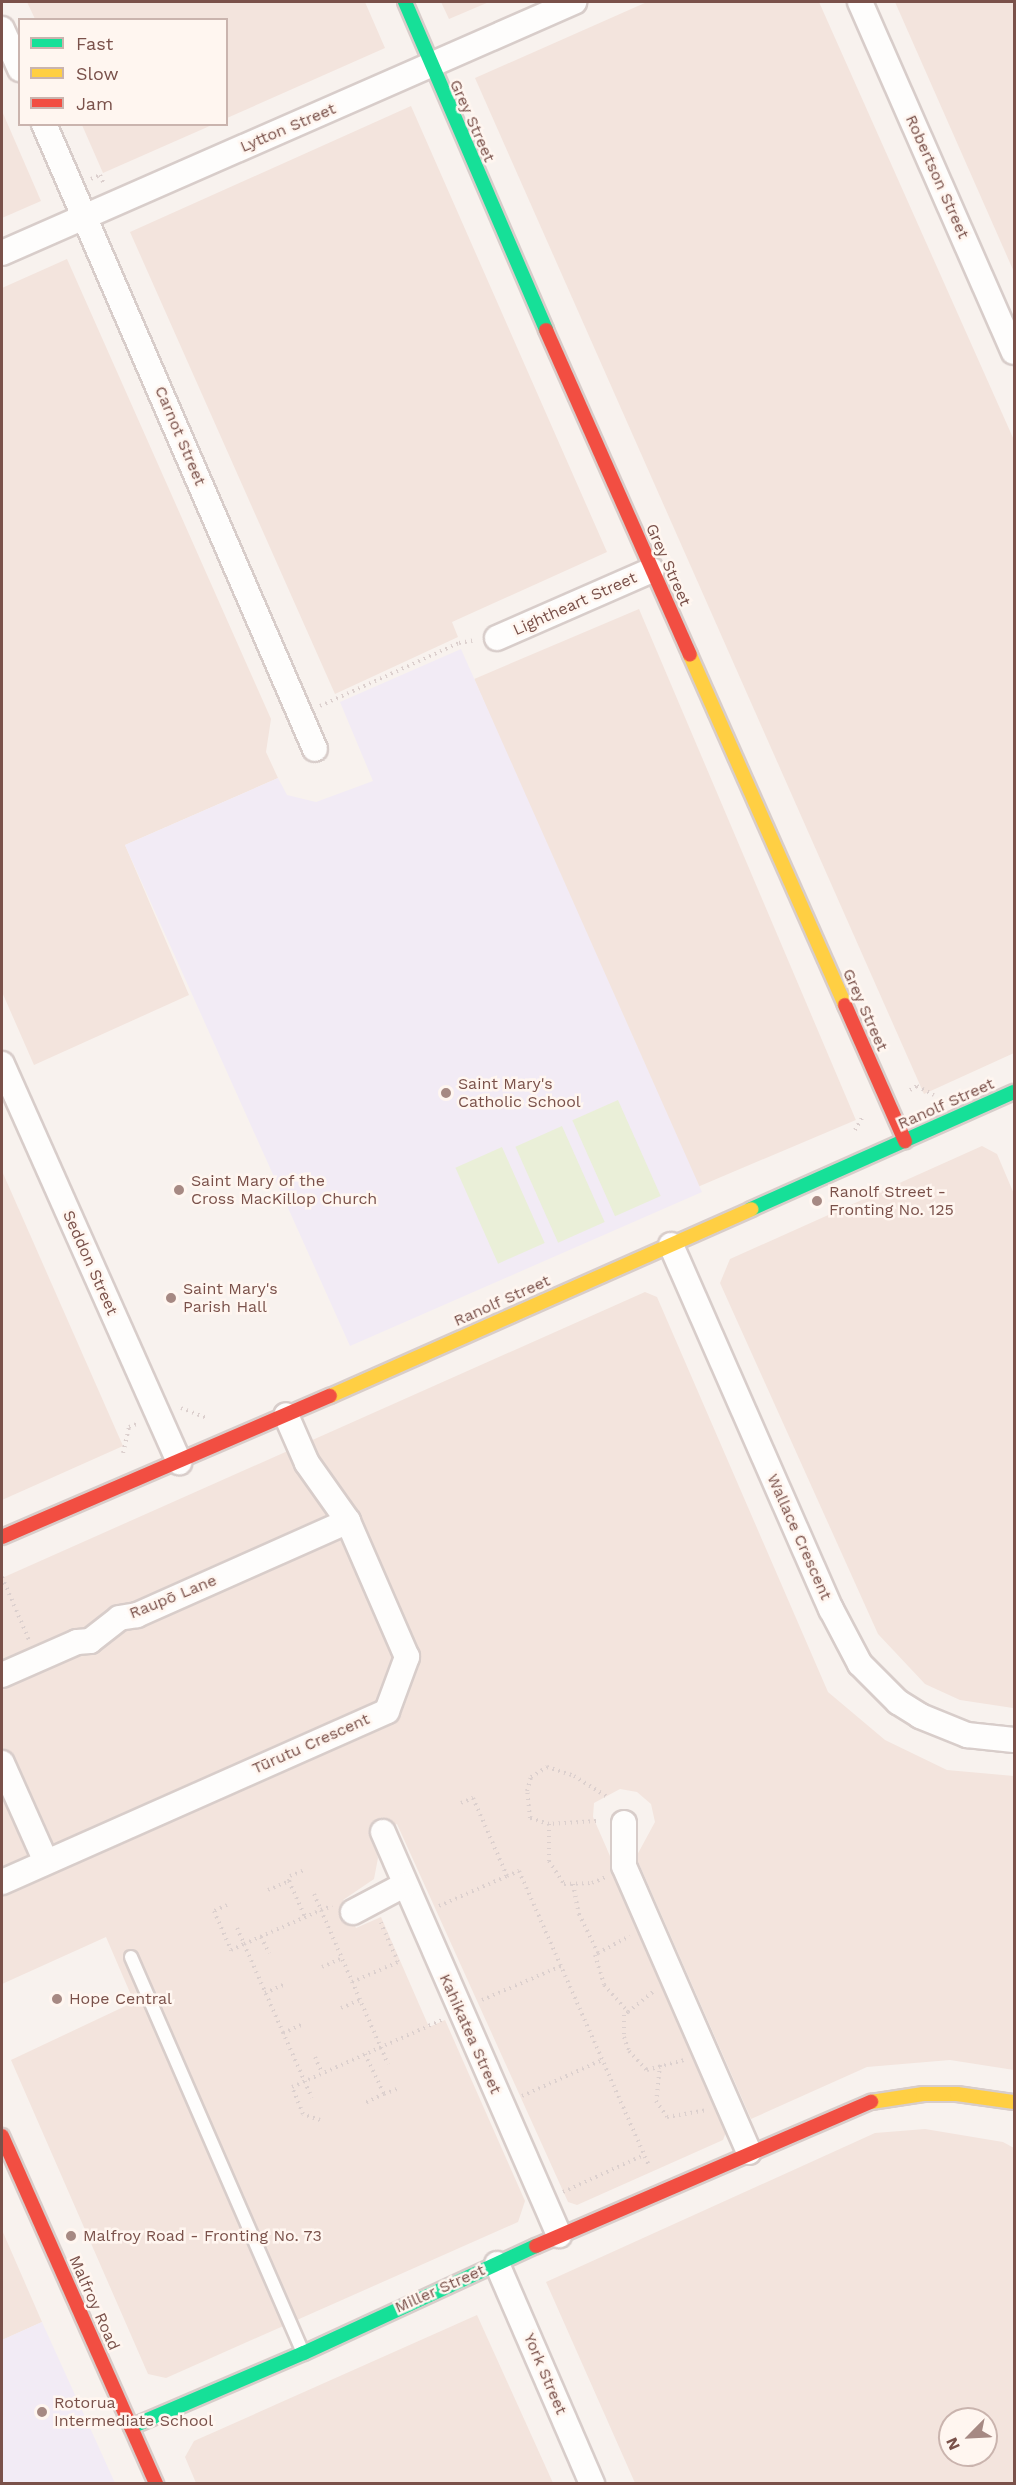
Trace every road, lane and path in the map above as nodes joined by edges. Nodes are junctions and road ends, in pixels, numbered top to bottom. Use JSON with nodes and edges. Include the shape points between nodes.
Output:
{"nodes":[{"id":1,"x":405,"y":2,"type":"edge"},
{"id":2,"x":574,"y":2,"type":"edge"},
{"id":3,"x":860,"y":2,"type":"edge"},
{"id":4,"x":2,"y":28,"type":"edge"},
{"id":5,"x":18,"y":64,"type":"edge"},
{"id":6,"x":432,"y":66,"type":"junction"},
{"id":7,"x":45,"y":126,"type":"edge"},
{"id":8,"x":85,"y":216,"type":"junction"},
{"id":9,"x":2,"y":253,"type":"edge"},
{"id":10,"x":1014,"y":352,"type":"edge"},
{"id":11,"x":652,"y":570,"type":"junction"},
{"id":12,"x":498,"y":638,"type":"joint"},
{"id":13,"x":301,"y":715,"type":"junction"},
{"id":14,"x":315,"y":749,"type":"dead end"},
{"id":15,"x":2,"y":1064,"type":"edge"},
{"id":16,"x":901,"y":1094,"type":"dead end"},
{"id":17,"x":939,"y":1094,"type":"dead end"},
{"id":18,"x":1014,"y":1094,"type":"edge"},
{"id":19,"x":905,"y":1141,"type":"junction"},
{"id":20,"x":671,"y":1245,"type":"junction"},
{"id":21,"x":286,"y":1415,"type":"junction"},
{"id":22,"x":140,"y":1423,"type":"dead end"},
{"id":23,"x":121,"y":1455,"type":"dead end"},
{"id":24,"x":179,"y":1462,"type":"junction"},
{"id":25,"x":348,"y":1521,"type":"junction"},
{"id":26,"x":2,"y":1537,"type":"edge"},
{"id":27,"x":2,"y":1577,"type":"edge"},
{"id":28,"x":32,"y":1647,"type":"dead end"},
{"id":29,"x":2,"y":1675,"type":"edge"},
{"id":30,"x":1014,"y":1740,"type":"edge"},
{"id":31,"x":2,"y":1763,"type":"edge"},
{"id":32,"x":608,"y":1797,"type":"dead end"},
{"id":33,"x":461,"y":1803,"type":"dead end"},
{"id":34,"x":596,"y":1821,"type":"dead end"},
{"id":35,"x":624,"y":1823,"type":"dead end"},
{"id":36,"x":549,"y":1824,"type":"junction"},
{"id":37,"x":383,"y":1832,"type":"dead end"},
{"id":38,"x":46,"y":1862,"type":"junction"},
{"id":39,"x":305,"y":1870,"type":"dead end"},
{"id":40,"x":615,"y":1873,"type":"dead end"},
{"id":41,"x":507,"y":1876,"type":"junction"},
{"id":42,"x":290,"y":1881,"type":"junction"},
{"id":43,"x":2,"y":1882,"type":"edge"},
{"id":44,"x":573,"y":1884,"type":"junction"},
{"id":45,"x":404,"y":1885,"type":"junction"},
{"id":46,"x":268,"y":1890,"type":"dead end"},
{"id":47,"x":314,"y":1894,"type":"dead end"},
{"id":48,"x":227,"y":1905,"type":"dead end"},
{"id":49,"x":432,"y":1909,"type":"dead end"},
{"id":50,"x":321,"y":1910,"type":"junction"},
{"id":51,"x":353,"y":1912,"type":"dead end"},
{"id":52,"x":378,"y":1916,"type":"dead end"},
{"id":53,"x":305,"y":1917,"type":"junction"},
{"id":54,"x":237,"y":1928,"type":"dead end"},
{"id":55,"x":641,"y":1931,"type":"dead end"},
{"id":56,"x":340,"y":1933,"type":"dead end"},
{"id":57,"x":261,"y":1937,"type":"junction"},
{"id":58,"x":332,"y":1937,"type":"junction"},
{"id":59,"x":244,"y":1944,"type":"junction"},
{"id":60,"x":269,"y":1953,"type":"dead end"},
{"id":61,"x":598,"y":1953,"type":"junction"},
{"id":62,"x":131,"y":1957,"type":"dead end"},
{"id":63,"x":342,"y":1958,"type":"junction"},
{"id":64,"x":561,"y":1966,"type":"junction"},
{"id":65,"x":322,"y":1967,"type":"dead end"},
{"id":66,"x":352,"y":1982,"type":"junction"},
{"id":67,"x":283,"y":1984,"type":"dead end"},
{"id":68,"x":657,"y":1989,"type":"dead end"},
{"id":69,"x":265,"y":1993,"type":"junction"},
{"id":70,"x":360,"y":2000,"type":"junction"},
{"id":71,"x":474,"y":2004,"type":"dead end"},
{"id":72,"x":341,"y":2008,"type":"dead end"},
{"id":73,"x":628,"y":2012,"type":"junction"},
{"id":74,"x":447,"y":2018,"type":"dead end"},
{"id":75,"x":301,"y":2025,"type":"dead end"},
{"id":76,"x":283,"y":2033,"type":"junction"},
{"id":77,"x":381,"y":2047,"type":"junction"},
{"id":78,"x":365,"y":2054,"type":"junction"},
{"id":79,"x":315,"y":2057,"type":"dead end"},
{"id":80,"x":696,"y":2057,"type":"dead end"},
{"id":81,"x":602,"y":2060,"type":"junction"},
{"id":82,"x":388,"y":2064,"type":"dead end"},
{"id":83,"x":660,"y":2064,"type":"junction"},
{"id":84,"x":322,"y":2073,"type":"junction"},
{"id":85,"x":305,"y":2081,"type":"junction"},
{"id":86,"x":400,"y":2088,"type":"dead end"},
{"id":87,"x":384,"y":2094,"type":"junction"},
{"id":88,"x":312,"y":2098,"type":"dead end"},
{"id":89,"x":516,"y":2099,"type":"dead end"},
{"id":90,"x":1014,"y":2102,"type":"edge"},
{"id":91,"x":365,"y":2103,"type":"dead end"},
{"id":92,"x":718,"y":2107,"type":"dead end"},
{"id":93,"x":320,"y":2120,"type":"dead end"},
{"id":94,"x":2,"y":2136,"type":"edge"},
{"id":95,"x":749,"y":2152,"type":"junction"},
{"id":96,"x":644,"y":2155,"type":"junction"},
{"id":97,"x":651,"y":2170,"type":"dead end"},
{"id":98,"x":557,"y":2194,"type":"dead end"},
{"id":99,"x":559,"y":2235,"type":"junction"},
{"id":100,"x":497,"y":2264,"type":"junction"},
{"id":101,"x":304,"y":2353,"type":"junction"},
{"id":102,"x":131,"y":2427,"type":"junction"},
{"id":103,"x":156,"y":2484,"type":"edge"},
{"id":104,"x":592,"y":2484,"type":"edge"}],
"edges":[{"from":1,"to":6,"type":"street","name":"Grey Street"},
{"from":2,"to":6,"type":"street","name":"Lytton Street"},
{"from":3,"to":10,"type":"street","name":"Robertson Street"},
{"from":4,"to":5,"type":"street"},
{"from":6,"to":8,"type":"street","name":"Lytton Street"},
{"from":6,"to":11,"type":"street","name":"Grey Street"},
{"from":7,"to":8,"type":"street","name":"Carnot Street"},
{"from":8,"to":9,"type":"street","name":"Lytton Street"},
{"from":8,"to":13,"type":"street","name":"Carnot Street"},
{"from":11,"to":12,"type":"street","name":"Lightheart Street"},
{"from":11,"to":19,"type":"street","name":"Grey Street"},
{"from":12,"to":13,"type":"path","via":[[459,643]]},
{"from":13,"to":14,"type":"street","name":"Carnot Street"},
{"from":15,"to":24,"type":"street","name":"Seddon Street"},
{"from":16,"to":17,"type":"path","via":[[918,1086],[928,1095]]},
{"from":18,"to":19,"type":"street","name":"Ranolf Street"},
{"from":19,"to":20,"type":"street","name":"Ranolf Street"},
{"from":20,"to":21,"type":"street","name":"Ranolf Street"},
{"from":20,"to":30,"type":"street","name":"Wallace Crescent","via":[[831,1609],[860,1664],[898,1702],[920,1716],[967,1735]]},
{"from":21,"to":24,"type":"street","name":"Ranolf Street"},
{"from":21,"to":25,"type":"street","name":"Tūrutu Crescent","via":[[307,1463]]},
{"from":22,"to":23,"type":"path","via":[[129,1427],[126,1450]]},
{"from":24,"to":26,"type":"street","name":"Ranolf Street"},
{"from":25,"to":29,"type":"street","name":"Raupō Lane","via":[[137,1615],[120,1618],[90,1641],[77,1642]]},
{"from":25,"to":38,"type":"street","name":"Tūrutu Crescent","via":[[407,1657],[387,1711]]},
{"from":27,"to":28,"type":"path"},
{"from":31,"to":38,"type":"street"},
{"from":32,"to":36,"type":"path","via":[[574,1776],[547,1767],[531,1777],[527,1791],[530,1818]]},
{"from":33,"to":41,"type":"path","via":[[473,1797]]},
{"from":34,"to":36,"type":"path"},
{"from":35,"to":95,"type":"street","via":[[624,1866]]},
{"from":36,"to":44,"type":"path","via":[[549,1861],[564,1884]]},
{"from":37,"to":45,"type":"street","name":"Kahikatea Street"},
{"from":38,"to":43,"type":"street","name":"Tūrutu Crescent"},
{"from":39,"to":42,"type":"path","via":[[290,1876]]},
{"from":40,"to":44,"type":"path","via":[[592,1883]]},
{"from":41,"to":49,"type":"path"},
{"from":41,"to":64,"type":"path","via":[[519,1871]]},
{"from":42,"to":46,"type":"path"},
{"from":42,"to":53,"type":"path"},
{"from":44,"to":61,"type":"path","via":[[579,1914]]},
{"from":45,"to":51,"type":"street"},
{"from":45,"to":99,"type":"street","name":"Kahikatea Street"},
{"from":47,"to":50,"type":"path"},
{"from":48,"to":59,"type":"path","via":[[214,1911],[231,1950]]},
{"from":50,"to":53,"type":"path"},
{"from":50,"to":58,"type":"path"},
{"from":52,"to":66,"type":"path","via":[[398,1962]]},
{"from":53,"to":57,"type":"path"},
{"from":54,"to":59,"type":"path"},
{"from":55,"to":61,"type":"path"},
{"from":56,"to":58,"type":"path"},
{"from":57,"to":59,"type":"path"},
{"from":57,"to":60,"type":"path"},
{"from":58,"to":63,"type":"path"},
{"from":59,"to":69,"type":"path"},
{"from":61,"to":73,"type":"path","via":[[595,1955],[604,1985]]},
{"from":62,"to":101,"type":"lane"},
{"from":63,"to":65,"type":"path"},
{"from":63,"to":66,"type":"path"},
{"from":64,"to":71,"type":"path"},
{"from":64,"to":81,"type":"path"},
{"from":66,"to":70,"type":"path"},
{"from":67,"to":69,"type":"path"},
{"from":68,"to":73,"type":"path"},
{"from":69,"to":76,"type":"path"},
{"from":70,"to":72,"type":"path"},
{"from":70,"to":77,"type":"path"},
{"from":73,"to":83,"type":"path","via":[[624,2015],[624,2037],[629,2051],[647,2070]]},
{"from":74,"to":77,"type":"path"},
{"from":75,"to":76,"type":"path"},
{"from":76,"to":85,"type":"path"},
{"from":77,"to":78,"type":"path"},
{"from":77,"to":82,"type":"path"},
{"from":78,"to":84,"type":"path"},
{"from":78,"to":87,"type":"path"},
{"from":79,"to":84,"type":"path"},
{"from":80,"to":83,"type":"path"},
{"from":81,"to":89,"type":"path"},
{"from":81,"to":96,"type":"path"},
{"from":83,"to":92,"type":"path","via":[[656,2101],[668,2117],[694,2115]]},
{"from":84,"to":85,"type":"path"},
{"from":85,"to":88,"type":"path"},
{"from":85,"to":93,"type":"path","via":[[292,2087],[303,2114]]},
{"from":86,"to":87,"type":"path"},
{"from":87,"to":91,"type":"path"},
{"from":90,"to":95,"type":"street","name":"Miller Street","via":[[957,2094],[892,2097],[864,2103]]},
{"from":94,"to":102,"type":"street","name":"Malfroy Road"},
{"from":95,"to":99,"type":"street","name":"Miller Street"},
{"from":96,"to":97,"type":"path"},
{"from":96,"to":98,"type":"path"},
{"from":99,"to":100,"type":"street","name":"Miller Street"},
{"from":100,"to":101,"type":"street","name":"Miller Street"},
{"from":100,"to":104,"type":"street","name":"York Street"},
{"from":101,"to":102,"type":"street","name":"Miller Street"},
{"from":102,"to":103,"type":"street","name":"Malfroy Road"}]}
